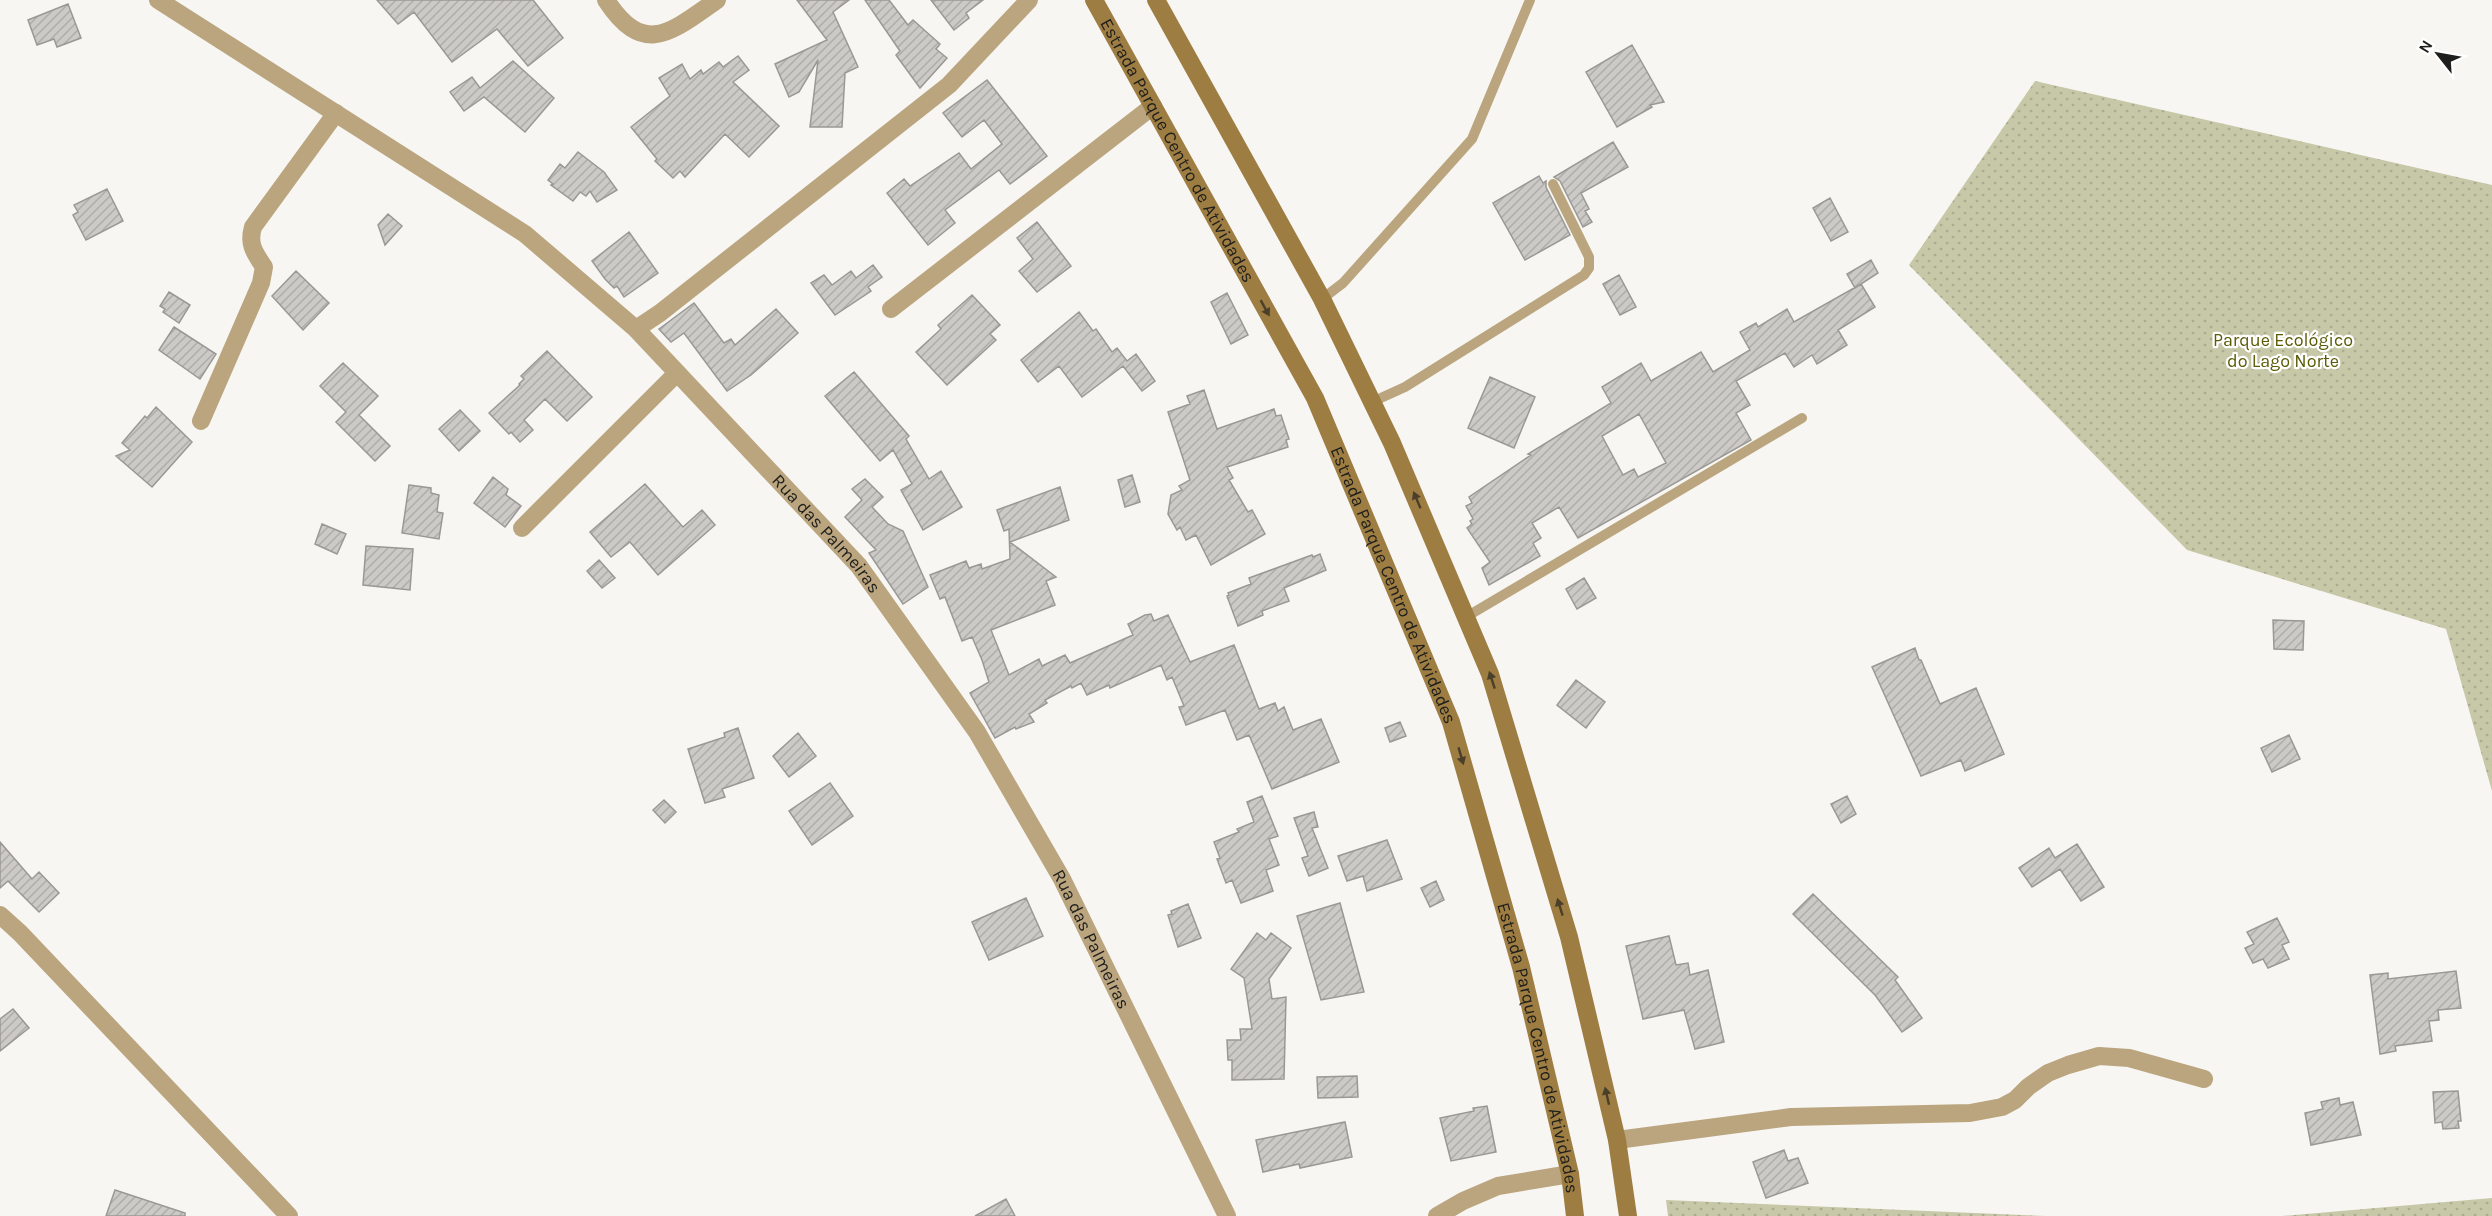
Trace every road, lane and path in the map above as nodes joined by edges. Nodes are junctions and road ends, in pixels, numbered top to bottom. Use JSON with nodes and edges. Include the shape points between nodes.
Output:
{"nodes":[{"id":1,"x":158,"y":0,"type":"edge"},
{"id":2,"x":606,"y":0,"type":"edge"},
{"id":3,"x":717,"y":0,"type":"edge"},
{"id":4,"x":1029,"y":0,"type":"edge"},
{"id":5,"x":1094,"y":0,"type":"edge"},
{"id":6,"x":1156,"y":0,"type":"edge"},
{"id":7,"x":1530,"y":0,"type":"edge"},
{"id":8,"x":1153,"y":106,"type":"junction"},
{"id":9,"x":336,"y":113,"type":"junction"},
{"id":10,"x":1552,"y":184,"type":"dead end"},
{"id":11,"x":1322,"y":299,"type":"junction"},
{"id":12,"x":891,"y":309,"type":"dead end"},
{"id":13,"x":636,"y":329,"type":"junction"},
{"id":14,"x":677,"y":373,"type":"junction"},
{"id":15,"x":1372,"y":402,"type":"junction"},
{"id":16,"x":1802,"y":418,"type":"dead end"},
{"id":17,"x":201,"y":421,"type":"dead end"},
{"id":18,"x":522,"y":528,"type":"dead end"},
{"id":19,"x":1466,"y":616,"type":"junction"},
{"id":20,"x":0,"y":915,"type":"edge"},
{"id":21,"x":2204,"y":1079,"type":"dead end"},
{"id":22,"x":1617,"y":1140,"type":"junction"},
{"id":23,"x":1570,"y":1174,"type":"junction"},
{"id":24,"x":289,"y":1216,"type":"edge"},
{"id":25,"x":1227,"y":1216,"type":"edge"},
{"id":26,"x":1437,"y":1216,"type":"edge"},
{"id":27,"x":1575,"y":1216,"type":"edge"},
{"id":28,"x":1628,"y":1216,"type":"edge"}],
"edges":[{"from":1,"to":9,"type":"street","name":"Rua das Palmeiras"},
{"from":2,"to":3,"type":"street","via":[[626,26],[655,36]]},
{"from":4,"to":13,"type":"street","via":[[949,85]]},
{"from":5,"to":8,"type":"main road","name":"Estrada Parque Centro de Atividades"},
{"from":6,"to":11,"type":"main road"},
{"from":7,"to":11,"type":"lane","via":[[1472,139],[1343,283]]},
{"from":8,"to":12,"type":"street"},
{"from":8,"to":23,"type":"main road","name":"Estrada Parque Centro de Atividades","one_way":true,"via":[[1315,398],[1451,723],[1521,967]]},
{"from":9,"to":13,"type":"street","name":"Rua das Palmeiras","via":[[525,234]]},
{"from":9,"to":17,"type":"street","via":[[253,227],[249,240],[264,267],[261,282]]},
{"from":10,"to":15,"type":"lane","via":[[1589,257],[1584,275],[1405,387]]},
{"from":11,"to":15,"type":"main road"},
{"from":13,"to":14,"type":"street","name":"Rua das Palmeiras"},
{"from":14,"to":18,"type":"street"},
{"from":14,"to":25,"type":"street","name":"Rua das Palmeiras","via":[[859,566],[977,732],[1062,879]]},
{"from":19,"to":15,"type":"main road","one_way":true},
{"from":16,"to":19,"type":"lane"},
{"from":22,"to":19,"type":"main road","one_way":true,"via":[[1569,937],[1490,674]]},
{"from":20,"to":24,"type":"street"},
{"from":21,"to":22,"type":"street","via":[[2129,1058],[2098,1056],[2048,1073],[2002,1107],[1970,1113],[1791,1117]]},
{"from":22,"to":28,"type":"main road"},
{"from":23,"to":26,"type":"street","via":[[1498,1186]]},
{"from":23,"to":27,"type":"main road","name":"Estrada Parque Centro de Atividades"}]}
